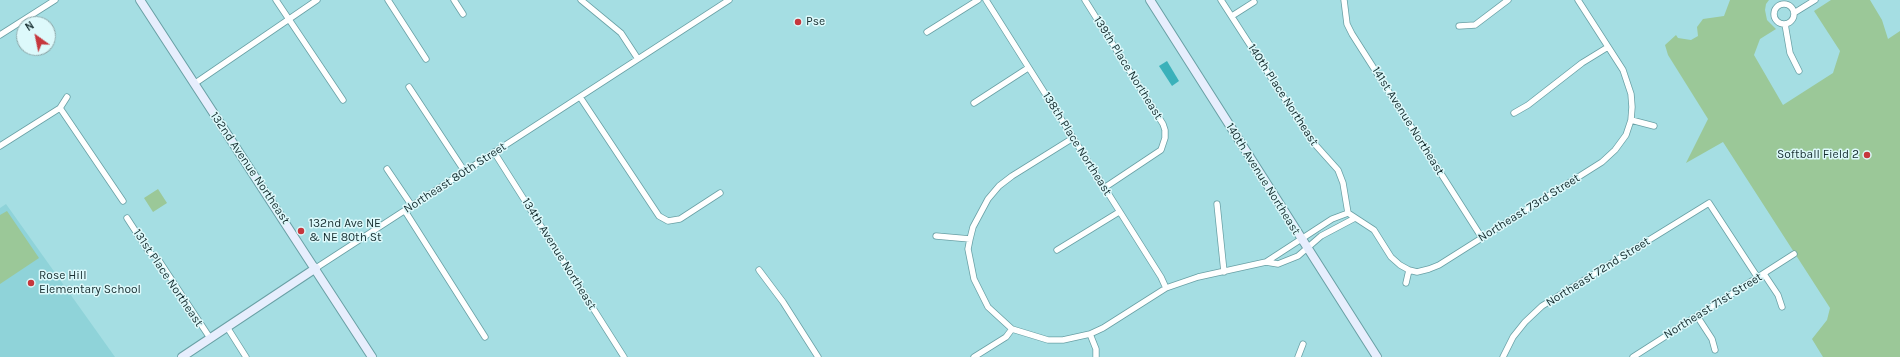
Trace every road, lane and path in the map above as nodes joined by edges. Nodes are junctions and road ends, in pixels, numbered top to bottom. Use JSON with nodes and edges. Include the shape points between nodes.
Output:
{"nodes":[{"id":1,"x":55,"y":0,"type":"edge"},
{"id":2,"x":140,"y":0,"type":"edge"},
{"id":3,"x":276,"y":0,"type":"edge"},
{"id":4,"x":317,"y":0,"type":"edge"},
{"id":5,"x":388,"y":0,"type":"edge"},
{"id":6,"x":454,"y":0,"type":"edge"},
{"id":7,"x":581,"y":0,"type":"edge"},
{"id":8,"x":729,"y":0,"type":"edge"},
{"id":9,"x":978,"y":0,"type":"edge"},
{"id":10,"x":986,"y":0,"type":"edge"},
{"id":11,"x":1085,"y":0,"type":"edge"},
{"id":12,"x":1150,"y":0,"type":"edge"},
{"id":13,"x":1221,"y":0,"type":"edge"},
{"id":14,"x":1344,"y":0,"type":"edge"},
{"id":15,"x":1508,"y":0,"type":"edge"},
{"id":16,"x":1578,"y":0,"type":"edge"},
{"id":17,"x":1814,"y":0,"type":"edge"},
{"id":18,"x":1254,"y":2,"type":"dead end"},
{"id":19,"x":1794,"y":13,"type":"junction"},
{"id":20,"x":463,"y":14,"type":"dead end"},
{"id":21,"x":1232,"y":16,"type":"junction"},
{"id":22,"x":289,"y":20,"type":"junction"},
{"id":23,"x":1785,"y":24,"type":"junction"},
{"id":24,"x":1459,"y":26,"type":"dead end"},
{"id":25,"x":927,"y":32,"type":"dead end"},
{"id":26,"x":0,"y":35,"type":"edge"},
{"id":27,"x":1608,"y":47,"type":"junction"},
{"id":28,"x":426,"y":59,"type":"dead end"},
{"id":29,"x":638,"y":59,"type":"junction"},
{"id":30,"x":1028,"y":68,"type":"junction"},
{"id":31,"x":1799,"y":71,"type":"dead end"},
{"id":32,"x":194,"y":84,"type":"junction"},
{"id":33,"x":409,"y":87,"type":"dead end"},
{"id":34,"x":67,"y":97,"type":"dead end"},
{"id":35,"x":580,"y":97,"type":"junction"},
{"id":36,"x":343,"y":100,"type":"dead end"},
{"id":37,"x":974,"y":103,"type":"dead end"},
{"id":38,"x":60,"y":108,"type":"junction"},
{"id":39,"x":1514,"y":113,"type":"dead end"},
{"id":40,"x":1631,"y":120,"type":"junction"},
{"id":41,"x":1654,"y":126,"type":"dead end"},
{"id":42,"x":1073,"y":138,"type":"junction"},
{"id":43,"x":0,"y":146,"type":"edge"},
{"id":44,"x":494,"y":152,"type":"junction"},
{"id":45,"x":387,"y":169,"type":"dead end"},
{"id":46,"x":465,"y":172,"type":"junction"},
{"id":47,"x":1104,"y":188,"type":"junction"},
{"id":48,"x":720,"y":193,"type":"dead end"},
{"id":49,"x":123,"y":201,"type":"dead end"},
{"id":50,"x":1217,"y":204,"type":"dead end"},
{"id":51,"x":412,"y":206,"type":"junction"},
{"id":52,"x":405,"y":210,"type":"junction"},
{"id":53,"x":1119,"y":212,"type":"junction"},
{"id":54,"x":1348,"y":213,"type":"junction"},
{"id":55,"x":127,"y":218,"type":"dead end"},
{"id":56,"x":1354,"y":218,"type":"junction"},
{"id":57,"x":936,"y":236,"type":"dead end"},
{"id":58,"x":1482,"y":238,"type":"junction"},
{"id":59,"x":970,"y":239,"type":"junction"},
{"id":60,"x":1302,"y":239,"type":"junction"},
{"id":61,"x":1309,"y":248,"type":"junction"},
{"id":62,"x":1057,"y":250,"type":"dead end"},
{"id":63,"x":1794,"y":254,"type":"dead end"},
{"id":64,"x":1266,"y":262,"type":"junction"},
{"id":65,"x":316,"y":268,"type":"junction"},
{"id":66,"x":759,"y":270,"type":"dead end"},
{"id":67,"x":1409,"y":270,"type":"junction"},
{"id":68,"x":1224,"y":272,"type":"junction"},
{"id":69,"x":1764,"y":274,"type":"junction"},
{"id":70,"x":1758,"y":278,"type":"junction"},
{"id":71,"x":1406,"y":283,"type":"dead end"},
{"id":72,"x":1166,"y":288,"type":"junction"},
{"id":73,"x":1782,"y":307,"type":"dead end"},
{"id":74,"x":1697,"y":316,"type":"junction"},
{"id":75,"x":227,"y":327,"type":"junction"},
{"id":76,"x":1012,"y":329,"type":"junction"},
{"id":77,"x":1090,"y":334,"type":"junction"},
{"id":78,"x":485,"y":337,"type":"dead end"},
{"id":79,"x":210,"y":338,"type":"junction"},
{"id":80,"x":1303,"y":344,"type":"dead end"},
{"id":81,"x":1715,"y":350,"type":"dead end"},
{"id":82,"x":182,"y":357,"type":"edge"},
{"id":83,"x":246,"y":357,"type":"edge"},
{"id":84,"x":372,"y":357,"type":"edge"},
{"id":85,"x":624,"y":357,"type":"edge"},
{"id":86,"x":818,"y":357,"type":"edge"},
{"id":87,"x":974,"y":357,"type":"edge"},
{"id":88,"x":1096,"y":357,"type":"edge"},
{"id":89,"x":1298,"y":357,"type":"edge"},
{"id":90,"x":1377,"y":357,"type":"edge"},
{"id":91,"x":1503,"y":357,"type":"edge"},
{"id":92,"x":1633,"y":357,"type":"edge"}],
"edges":[{"from":1,"to":26,"type":"street"},
{"from":2,"to":32,"type":"main road","name":"132nd Avenue Northeast"},
{"from":3,"to":22,"type":"street"},
{"from":4,"to":22,"type":"street"},
{"from":5,"to":28,"type":"street"},
{"from":6,"to":20,"type":"street"},
{"from":7,"to":29,"type":"street","via":[[621,33]]},
{"from":8,"to":29,"type":"street","name":"Northeast 80th Street"},
{"from":9,"to":25,"type":"street"},
{"from":10,"to":30,"type":"street","name":"138th Place Northeast"},
{"from":11,"to":47,"type":"street","name":"139th Place Northeast","via":[[1164,124],[1165,138],[1160,150]]},
{"from":12,"to":60,"type":"main road","name":"140th Avenue Northeast"},
{"from":13,"to":21,"type":"street","name":"140th Place Northeast"},
{"from":14,"to":58,"type":"street","name":"141st Avenue Northeast","via":[[1347,24],[1352,34]]},
{"from":15,"to":24,"type":"street","via":[[1475,25]]},
{"from":16,"to":27,"type":"street"},
{"from":17,"to":19,"type":"street"},
{"from":18,"to":21,"type":"street"},
{"from":19,"to":23,"type":"street","via":[[1791,21]]},
{"from":19,"to":23,"type":"street","via":[[1787,4],[1775,8],[1774,17]]},
{"from":21,"to":54,"type":"street","name":"140th Place Northeast","via":[[1312,141],[1338,170]]},
{"from":22,"to":32,"type":"street"},
{"from":22,"to":36,"type":"street"},
{"from":23,"to":31,"type":"street","via":[[1790,53]]},
{"from":27,"to":39,"type":"street"},
{"from":27,"to":40,"type":"street","via":[[1628,83],[1632,107]]},
{"from":29,"to":35,"type":"street","name":"Northeast 80th Street"},
{"from":30,"to":37,"type":"street"},
{"from":30,"to":42,"type":"street","name":"138th Place Northeast"},
{"from":32,"to":65,"type":"main road","name":"132nd Avenue Northeast"},
{"from":33,"to":46,"type":"street"},
{"from":34,"to":38,"type":"street"},
{"from":35,"to":44,"type":"street","name":"Northeast 80th Street"},
{"from":35,"to":48,"type":"street","via":[[659,216],[668,221],[680,220]]},
{"from":38,"to":43,"type":"street"},
{"from":38,"to":49,"type":"street"},
{"from":40,"to":41,"type":"street"},
{"from":40,"to":58,"type":"street","name":"Northeast 73rd Street","via":[[1626,135],[1602,162]]},
{"from":42,"to":47,"type":"street","name":"138th Place Northeast"},
{"from":42,"to":59,"type":"street","via":[[999,186],[988,198],[973,227]]},
{"from":44,"to":46,"type":"street","name":"Northeast 80th Street"},
{"from":44,"to":85,"type":"street","name":"134th Avenue Northeast"},
{"from":45,"to":51,"type":"street"},
{"from":46,"to":51,"type":"street","name":"Northeast 80th Street"},
{"from":47,"to":53,"type":"street","name":"138th Place Northeast"},
{"from":50,"to":68,"type":"street"},
{"from":51,"to":52,"type":"street","name":"Northeast 80th Street"},
{"from":52,"to":65,"type":"street","name":"Northeast 80th Street"},
{"from":52,"to":78,"type":"street"},
{"from":53,"to":62,"type":"street"},
{"from":53,"to":72,"type":"street","name":"138th Place Northeast"},
{"from":54,"to":56,"type":"street"},
{"from":54,"to":60,"type":"street","via":[[1332,219]]},
{"from":55,"to":79,"type":"street","name":"131st Place Northeast","via":[[149,252],[158,259]]},
{"from":56,"to":61,"type":"street","via":[[1321,236]]},
{"from":56,"to":67,"type":"street","via":[[1374,230],[1391,257]]},
{"from":57,"to":59,"type":"street"},
{"from":58,"to":67,"type":"street","name":"Northeast 73rd Street","via":[[1438,265],[1417,272]]},
{"from":59,"to":76,"type":"street","via":[[970,261],[980,294],[988,307]]},
{"from":60,"to":61,"type":"main road","name":"140th Avenue Northeast"},
{"from":60,"to":64,"type":"street"},
{"from":61,"to":64,"type":"street","via":[[1278,264]]},
{"from":61,"to":90,"type":"main road","name":"140th Avenue Northeast"},
{"from":63,"to":69,"type":"street","name":"Northeast 71st Street"},
{"from":64,"to":68,"type":"street"},
{"from":65,"to":75,"type":"main road","name":"Northeast 80th Street"},
{"from":65,"to":84,"type":"main road","name":"132nd Avenue Northeast"},
{"from":66,"to":86,"type":"street"},
{"from":67,"to":71,"type":"street"},
{"from":68,"to":72,"type":"street","via":[[1198,277]]},
{"from":69,"to":70,"type":"street","name":"Northeast 71st Street"},
{"from":69,"to":73,"type":"street","via":[[1778,295]]},
{"from":70,"to":74,"type":"street","name":"Northeast 71st Street"},
{"from":70,"to":91,"type":"street","name":"Northeast 72nd Street","via":[[1709,203],[1542,306],[1513,337]]},
{"from":72,"to":77,"type":"street"},
{"from":74,"to":81,"type":"street","via":[[1712,339]]},
{"from":74,"to":92,"type":"street","name":"Northeast 71st Street"},
{"from":75,"to":79,"type":"main road","name":"Northeast 80th Street"},
{"from":75,"to":83,"type":"street"},
{"from":76,"to":77,"type":"street","via":[[1048,340],[1063,340]]},
{"from":76,"to":87,"type":"street","via":[[1006,337]]},
{"from":77,"to":88,"type":"street","via":[[1096,349]]},
{"from":79,"to":82,"type":"main road","name":"Northeast 80th Street"},
{"from":80,"to":89,"type":"street"}]}
